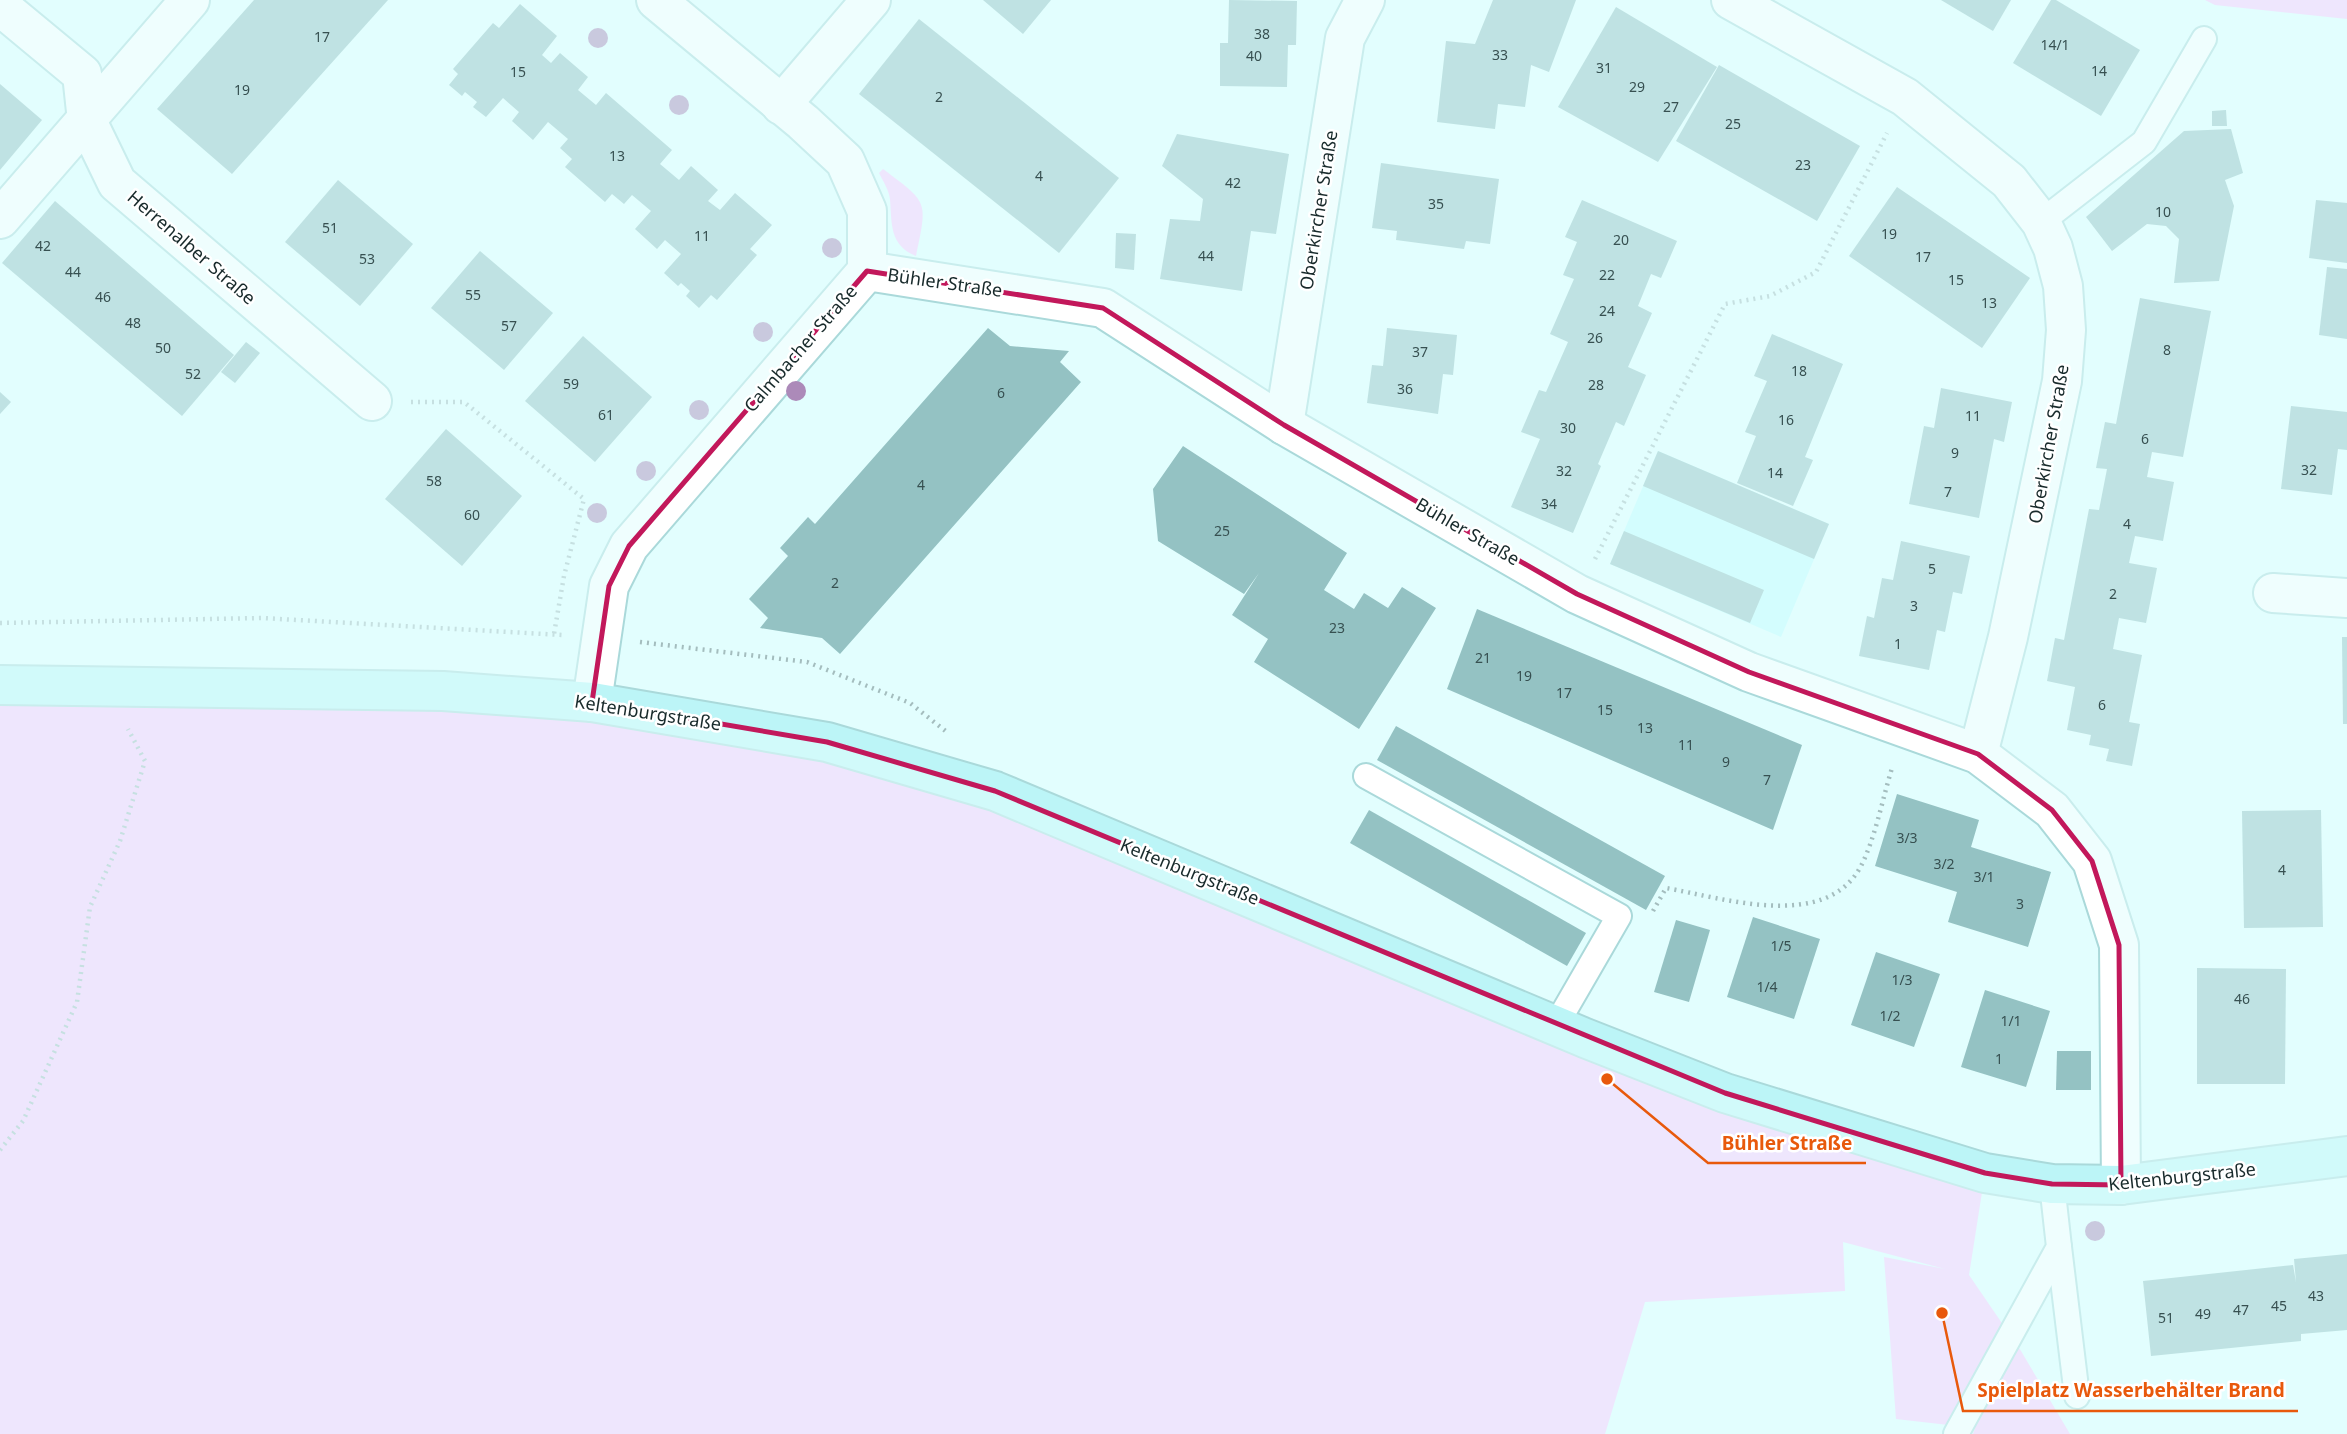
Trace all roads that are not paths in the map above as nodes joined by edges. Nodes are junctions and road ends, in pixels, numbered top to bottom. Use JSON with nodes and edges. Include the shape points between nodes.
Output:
{"nodes":[{"id":1,"x":190,"y":0,"type":"edge"},
{"id":2,"x":656,"y":0,"type":"edge"},
{"id":3,"x":871,"y":0,"type":"edge"},
{"id":4,"x":1365,"y":0,"type":"edge"},
{"id":5,"x":1731,"y":0,"type":"edge"},
{"id":6,"x":0,"y":6,"type":"edge"},
{"id":7,"x":2204,"y":39,"type":"dead end"},
{"id":8,"x":781,"y":104,"type":"junction"},
{"id":9,"x":87,"y":121,"type":"junction"},
{"id":10,"x":0,"y":219,"type":"edge"},
{"id":11,"x":2041,"y":222,"type":"junction"},
{"id":12,"x":867,"y":271,"type":"junction"},
{"id":13,"x":372,"y":401,"type":"road end"},
{"id":14,"x":1284,"y":425,"type":"junction"},
{"id":15,"x":2273,"y":593,"type":"dead end"},
{"id":16,"x":2347,"y":598,"type":"edge"},
{"id":17,"x":0,"y":685,"type":"edge"},
{"id":18,"x":592,"y":702,"type":"junction"},
{"id":19,"x":1978,"y":754,"type":"junction"},
{"id":20,"x":1366,"y":776,"type":"dead end"},
{"id":21,"x":1556,"y":1025,"type":"junction"},
{"id":22,"x":2347,"y":1156,"type":"edge"},
{"id":23,"x":2052,"y":1184,"type":"junction"},
{"id":24,"x":2120,"y":1185,"type":"junction"},
{"id":25,"x":2059,"y":1247,"type":"junction"},
{"id":26,"x":2077,"y":1396,"type":"dead end"},
{"id":27,"x":1956,"y":1434,"type":"edge"}],
"edges":[{"from":1,"to":9,"type":"street"},
{"from":2,"to":8,"type":"street","name":"Calmbacher Straße"},
{"from":3,"to":8,"type":"street"},
{"from":4,"to":14,"type":"street","name":"Oberkircher Straße","via":[[1345,38]]},
{"from":5,"to":11,"type":"street","name":"Oberkircher Straße","via":[[1905,97],[2009,181]]},
{"from":6,"to":9,"type":"street","name":"Herrenalber Straße","via":[[82,74]]},
{"from":7,"to":11,"type":"lane","via":[[2144,142]]},
{"from":8,"to":12,"type":"street","name":"Calmbacher Straße","via":[[845,161],[867,211]]},
{"from":9,"to":10,"type":"street"},
{"from":9,"to":13,"type":"street","name":"Herrenalber Straße","via":[[117,183]]},
{"from":11,"to":19,"type":"street","name":"Oberkircher Straße","via":[[2063,286],[2063,381]]},
{"from":12,"to":14,"type":"street","name":"Bühler Straße","via":[[1103,308]]},
{"from":12,"to":18,"type":"street","name":"Calmbacher Straße","via":[[629,546],[609,586]]},
{"from":14,"to":19,"type":"street","name":"Bühler Straße","via":[[1577,594],[1749,672]]},
{"from":15,"to":16,"type":"street"},
{"from":17,"to":18,"type":"street","name":"Keltenburgstraße","via":[[443,691]]},
{"from":18,"to":21,"type":"street","name":"Keltenburgstraße","via":[[827,741],[995,791]]},
{"from":19,"to":24,"type":"street","name":"Bühler Straße","via":[[2052,810],[2092,861],[2119,945]]},
{"from":20,"to":21,"type":"lane","via":[[1619,916]]},
{"from":21,"to":23,"type":"street","name":"Keltenburgstraße","via":[[1725,1093],[1985,1173]]},
{"from":22,"to":24,"type":"street","name":"Keltenburgstraße"},
{"from":23,"to":24,"type":"street","name":"Keltenburgstraße"},
{"from":23,"to":25,"type":"lane"},
{"from":25,"to":26,"type":"lane"},
{"from":25,"to":27,"type":"lane"}]}
